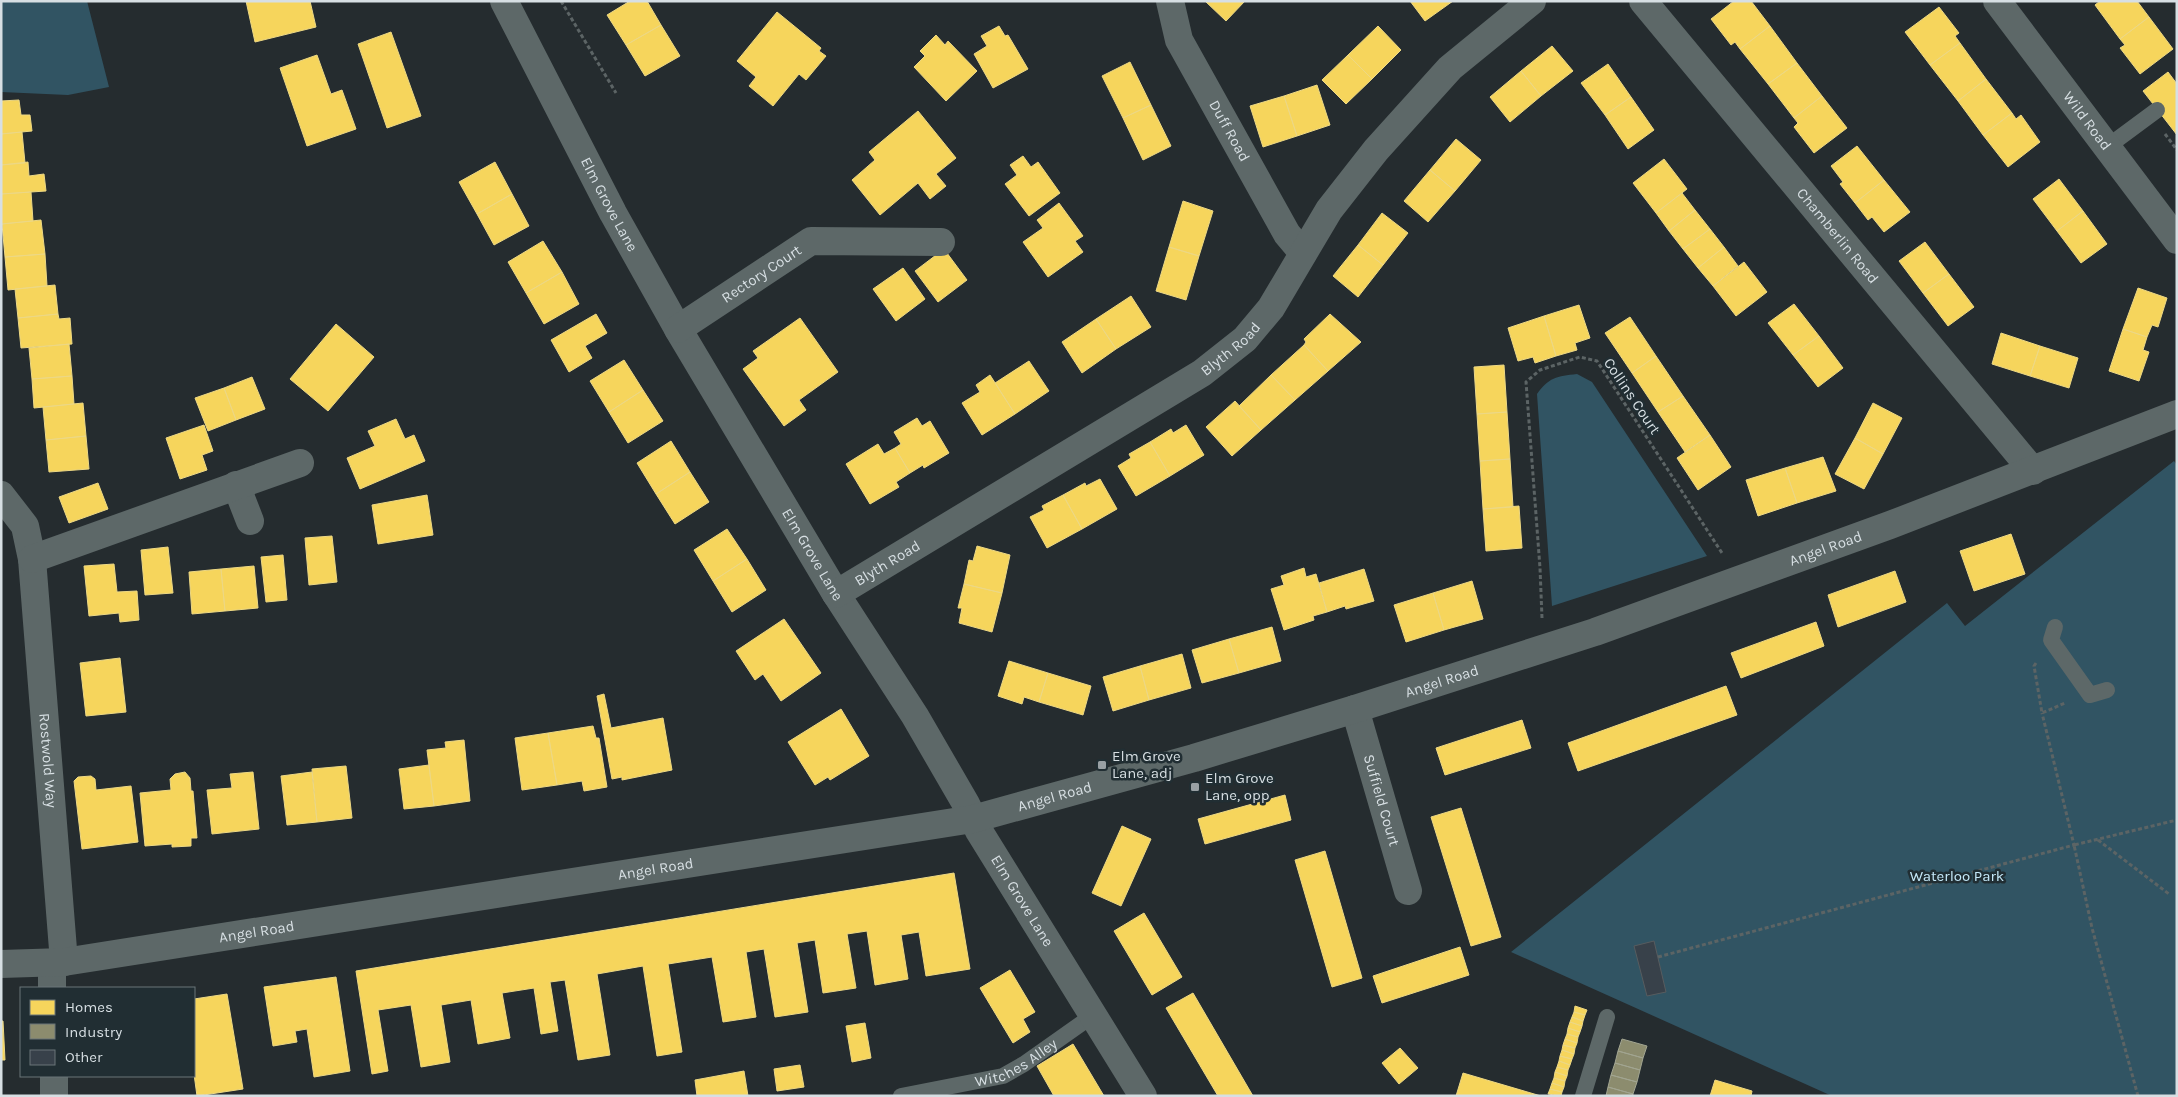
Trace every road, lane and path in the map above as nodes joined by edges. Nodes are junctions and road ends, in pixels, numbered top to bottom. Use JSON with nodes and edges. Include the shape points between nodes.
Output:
{"nodes":[{"id":1,"x":504,"y":1,"type":"edge"},
{"id":2,"x":561,"y":1,"type":"edge"},
{"id":3,"x":1170,"y":1,"type":"edge"},
{"id":4,"x":1532,"y":1,"type":"edge"},
{"id":5,"x":1643,"y":1,"type":"edge"},
{"id":6,"x":1997,"y":1,"type":"edge"},
{"id":7,"x":616,"y":93,"type":"dead end"},
{"id":8,"x":2157,"y":110,"type":"dead end"},
{"id":9,"x":2107,"y":147,"type":"junction"},
{"id":10,"x":2177,"y":240,"type":"edge"},
{"id":11,"x":941,"y":242,"type":"dead end"},
{"id":12,"x":1303,"y":253,"type":"junction"},
{"id":13,"x":678,"y":329,"type":"junction"},
{"id":14,"x":2177,"y":414,"type":"edge"},
{"id":15,"x":300,"y":463,"type":"dead end"},
{"id":16,"x":2033,"y":471,"type":"junction"},
{"id":17,"x":236,"y":485,"type":"junction"},
{"id":18,"x":1,"y":495,"type":"edge"},
{"id":19,"x":250,"y":521,"type":"dead end"},
{"id":20,"x":32,"y":559,"type":"junction"},
{"id":21,"x":1740,"y":581,"type":"junction"},
{"id":22,"x":836,"y":594,"type":"junction"},
{"id":23,"x":2055,"y":627,"type":"dead end"},
{"id":24,"x":1542,"y":649,"type":"junction"},
{"id":25,"x":2107,"y":690,"type":"dead end"},
{"id":26,"x":1355,"y":709,"type":"junction"},
{"id":27,"x":2042,"y":713,"type":"dead end"},
{"id":28,"x":973,"y":819,"type":"junction"},
{"id":29,"x":2177,"y":820,"type":"edge"},
{"id":30,"x":2098,"y":840,"type":"junction"},
{"id":31,"x":2074,"y":846,"type":"junction"},
{"id":32,"x":1408,"y":891,"type":"dead end"},
{"id":33,"x":2169,"y":894,"type":"dead end"},
{"id":34,"x":1658,"y":957,"type":"dead end"},
{"id":35,"x":1,"y":964,"type":"edge"},
{"id":36,"x":56,"y":971,"type":"edge"},
{"id":37,"x":1092,"y":1016,"type":"junction"},
{"id":38,"x":1607,"y":1017,"type":"dead end"},
{"id":39,"x":54,"y":1077,"type":"edge"},
{"id":40,"x":54,"y":1096,"type":"edge"},
{"id":41,"x":901,"y":1096,"type":"edge"},
{"id":42,"x":1143,"y":1096,"type":"edge"},
{"id":43,"x":1583,"y":1096,"type":"edge"},
{"id":44,"x":2138,"y":1096,"type":"edge"}],
"edges":[{"from":1,"to":13,"type":"street","name":"Elm Grove Lane","via":[[613,213]]},
{"from":2,"to":7,"type":"path"},
{"from":3,"to":12,"type":"street","name":"Duff Road","via":[[1179,40],[1287,234]]},
{"from":4,"to":12,"type":"street","name":"Blyth Road","via":[[1450,68],[1388,136],[1329,210]]},
{"from":5,"to":16,"type":"street","name":"Chamberlin Road"},
{"from":6,"to":9,"type":"street","name":"Wild Road"},
{"from":8,"to":9,"type":"lane"},
{"from":9,"to":10,"type":"street","name":"Wild Road"},
{"from":11,"to":13,"type":"street","name":"Rectory Court","via":[[811,241]]},
{"from":12,"to":22,"type":"street","name":"Blyth Road","via":[[1271,308],[1250,333],[1202,373]]},
{"from":13,"to":22,"type":"street","name":"Elm Grove Lane"},
{"from":14,"to":16,"type":"street","name":"Angel Road"},
{"from":15,"to":17,"type":"street"},
{"from":16,"to":21,"type":"street","name":"Angel Road"},
{"from":17,"to":19,"type":"street"},
{"from":17,"to":20,"type":"street"},
{"from":18,"to":20,"type":"street","name":"Rostwold Way","via":[[25,526]]},
{"from":20,"to":36,"type":"street","name":"Rostwold Way"},
{"from":21,"to":24,"type":"street","name":"Angel Road"},
{"from":21,"to":24,"type":"path","name":"Collins Court","via":[[1597,361],[1580,357],[1540,370],[1526,382],[1540,568]]},
{"from":22,"to":28,"type":"street","name":"Elm Grove Lane","via":[[914,716]]},
{"from":23,"to":25,"type":"lane","via":[[2051,640],[2090,695]]},
{"from":24,"to":26,"type":"street","name":"Angel Road"},
{"from":26,"to":28,"type":"street","name":"Angel Road","via":[[1194,758]]},
{"from":26,"to":32,"type":"street","name":"Suffield Court"},
{"from":27,"to":31,"type":"path"},
{"from":28,"to":36,"type":"street","name":"Angel Road"},
{"from":28,"to":37,"type":"street","name":"Elm Grove Lane"},
{"from":29,"to":30,"type":"path"},
{"from":30,"to":31,"type":"path"},
{"from":30,"to":33,"type":"path"},
{"from":31,"to":34,"type":"path"},
{"from":31,"to":44,"type":"path","via":[[2092,928]]},
{"from":35,"to":36,"type":"street","name":"Angel Road"},
{"from":37,"to":41,"type":"lane","name":"Witches Alley","via":[[1003,1076]]},
{"from":37,"to":42,"type":"street","name":"Elm Grove Lane"},
{"from":38,"to":43,"type":"lane"},
{"from":39,"to":40,"type":"street"}]}
